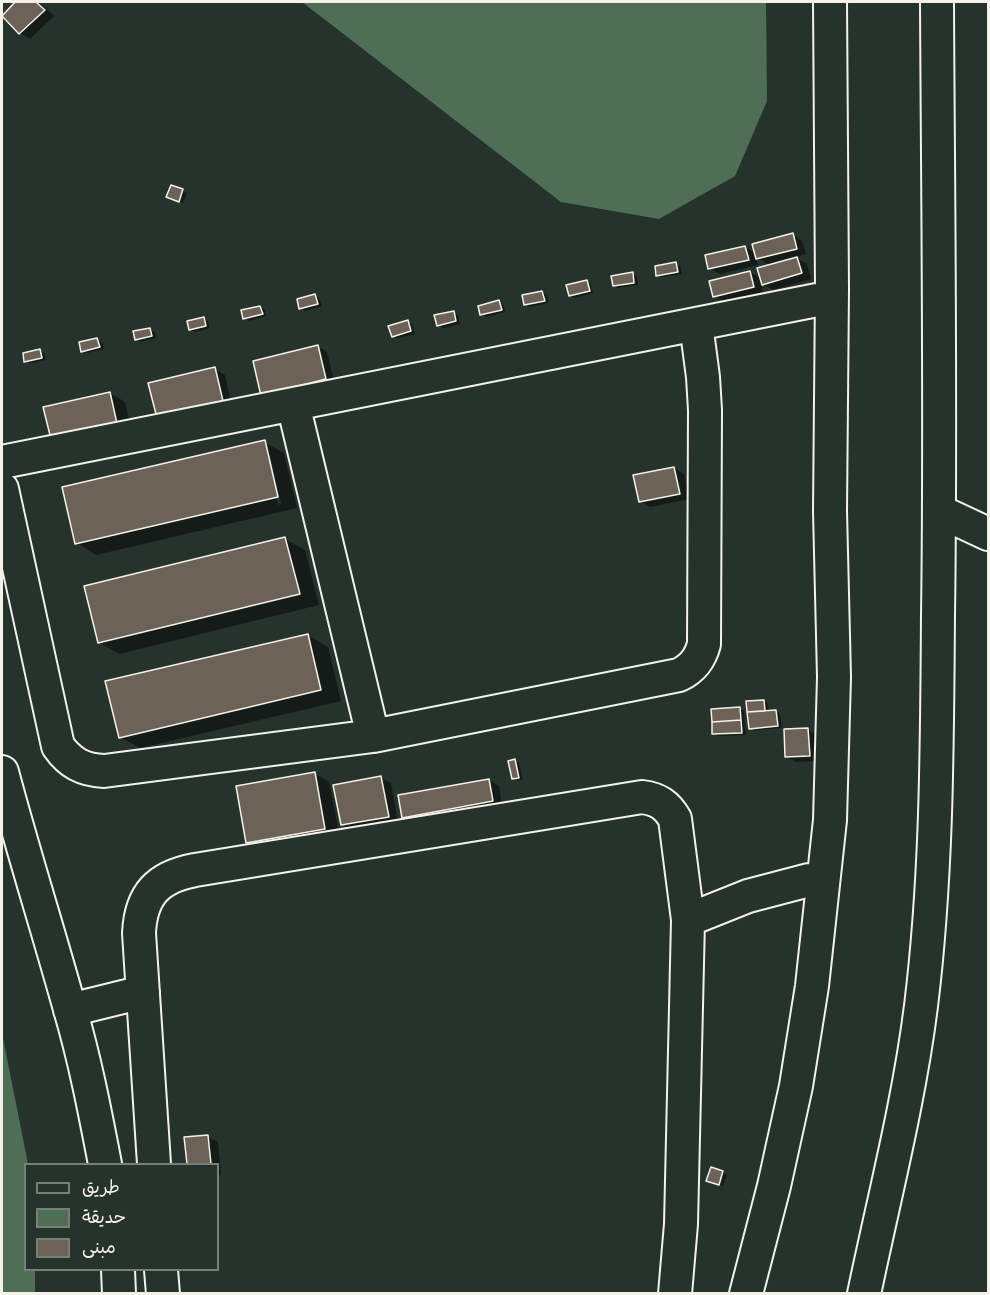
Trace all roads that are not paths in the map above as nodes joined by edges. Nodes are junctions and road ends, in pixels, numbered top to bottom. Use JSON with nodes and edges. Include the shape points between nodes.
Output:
{"nodes":[{"id":1,"x":830,"y":2,"type":"edge"},
{"id":2,"x":937,"y":2,"type":"edge"},
{"id":3,"x":817,"y":300,"type":"dead end"},
{"id":4,"x":696,"y":324,"type":"junction"},
{"id":5,"x":293,"y":404,"type":"junction"},
{"id":6,"x":2,"y":462,"type":"edge"},
{"id":7,"x":2,"y":489,"type":"edge"},
{"id":8,"x":939,"y":511,"type":"junction"},
{"id":9,"x":988,"y":534,"type":"edge"},
{"id":10,"x":373,"y":736,"type":"junction"},
{"id":11,"x":2,"y":772,"type":"edge"},
{"id":12,"x":809,"y":880,"type":"dead end"},
{"id":13,"x":688,"y":920,"type":"junction"},
{"id":14,"x":143,"y":992,"type":"junction"},
{"id":15,"x":70,"y":1010,"type":"junction"},
{"id":16,"x":105,"y":1163,"type":"edge"},
{"id":17,"x":154,"y":1163,"type":"edge"},
{"id":18,"x":118,"y":1271,"type":"edge"},
{"id":19,"x":161,"y":1271,"type":"edge"},
{"id":20,"x":119,"y":1293,"type":"edge"},
{"id":21,"x":163,"y":1293,"type":"edge"},
{"id":22,"x":675,"y":1293,"type":"edge"},
{"id":23,"x":746,"y":1293,"type":"edge"},
{"id":24,"x":864,"y":1293,"type":"edge"}],
"edges":[{"from":1,"to":23,"type":"street","via":[[830,511],[834,677],[830,820],[812,986],[796,1086]]},
{"from":2,"to":8,"type":"street"},
{"from":3,"to":4,"type":"street"},
{"from":4,"to":5,"type":"street"},
{"from":4,"to":10,"type":"street","via":[[705,410],[704,644],[698,660],[679,675]]},
{"from":5,"to":6,"type":"street"},
{"from":5,"to":10,"type":"street"},
{"from":7,"to":10,"type":"street","via":[[58,746],[73,762],[93,771],[104,771]]},
{"from":8,"to":9,"type":"street"},
{"from":8,"to":24,"type":"street","via":[[937,792],[921,1007]]},
{"from":11,"to":15,"type":"street"},
{"from":12,"to":13,"type":"street","via":[[748,897]]},
{"from":13,"to":14,"type":"street","via":[[675,819],[662,803],[642,797],[180,873],[154,889],[140,917]]},
{"from":13,"to":22,"type":"street","via":[[681,1224]]},
{"from":14,"to":15,"type":"street"},
{"from":14,"to":17,"type":"street"},
{"from":15,"to":16,"type":"street"},
{"from":18,"to":20,"type":"street"},
{"from":19,"to":21,"type":"street"}]}
